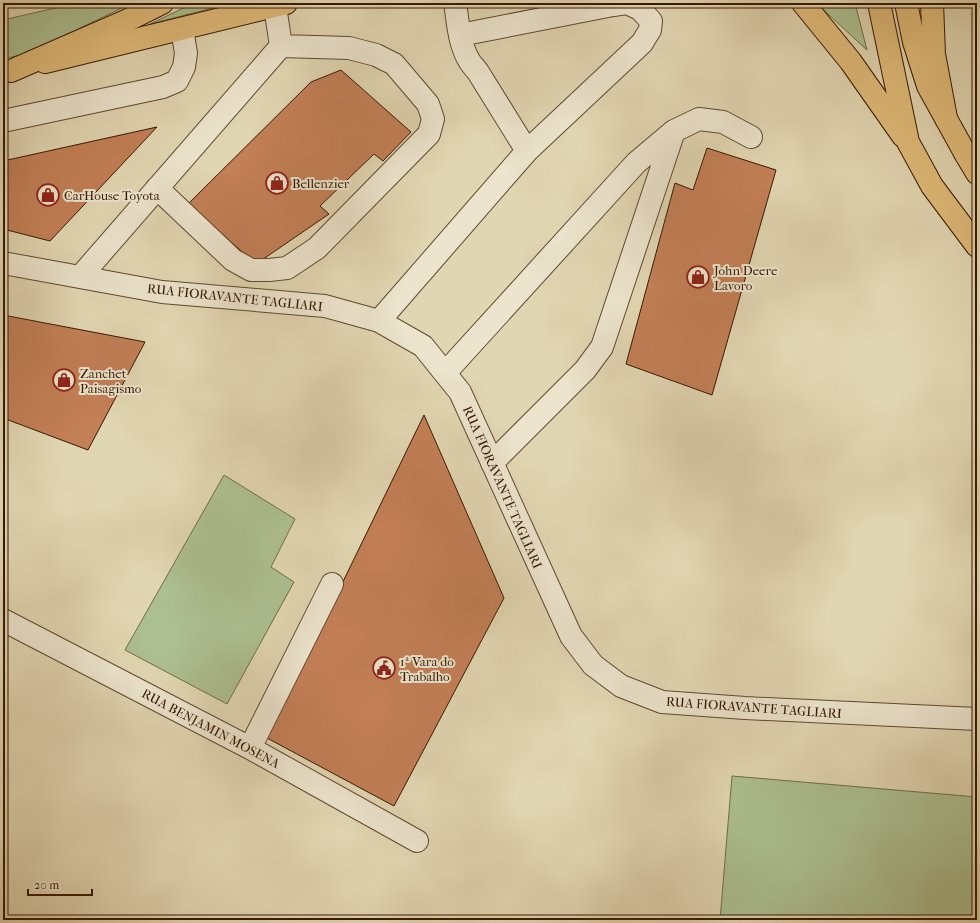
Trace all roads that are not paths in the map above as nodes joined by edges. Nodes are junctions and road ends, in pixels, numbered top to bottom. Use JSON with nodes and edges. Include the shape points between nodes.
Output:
{"nodes":[{"id":1,"x":162,"y":3,"type":"edge"},
{"id":2,"x":455,"y":3,"type":"edge"},
{"id":3,"x":803,"y":3,"type":"edge"},
{"id":4,"x":879,"y":3,"type":"edge"},
{"id":5,"x":906,"y":3,"type":"edge"},
{"id":6,"x":932,"y":3,"type":"edge"},
{"id":7,"x":281,"y":5,"type":"edge"},
{"id":8,"x":182,"y":28,"type":"junction"},
{"id":9,"x":460,"y":35,"type":"junction"},
{"id":10,"x":281,"y":46,"type":"junction"},
{"id":11,"x":7,"y":72,"type":"edge"},
{"id":12,"x":946,"y":118,"type":"junction"},
{"id":13,"x":3,"y":121,"type":"edge"},
{"id":14,"x":674,"y":131,"type":"junction"},
{"id":15,"x":750,"y":136,"type":"dead end"},
{"id":16,"x":908,"y":142,"type":"junction"},
{"id":17,"x":527,"y":150,"type":"junction"},
{"id":18,"x":977,"y":172,"type":"edge"},
{"id":19,"x":157,"y":188,"type":"junction"},
{"id":20,"x":977,"y":246,"type":"edge"},
{"id":21,"x":3,"y":263,"type":"edge"},
{"id":22,"x":80,"y":277,"type":"junction"},
{"id":23,"x":379,"y":321,"type":"junction"},
{"id":24,"x":445,"y":373,"type":"junction"},
{"id":25,"x":492,"y":463,"type":"junction"},
{"id":26,"x":332,"y":584,"type":"dead end"},
{"id":27,"x":3,"y":620,"type":"edge"},
{"id":28,"x":977,"y":719,"type":"edge"},
{"id":29,"x":250,"y":748,"type":"junction"},
{"id":30,"x":417,"y":841,"type":"dead end"}],
"edges":[{"from":1,"to":11,"type":"main road"},
{"from":2,"to":9,"type":"street"},
{"from":3,"to":16,"type":"main road"},
{"from":4,"to":16,"type":"main road"},
{"from":5,"to":12,"type":"main road","via":[[914,42],[928,86]]},
{"from":6,"to":12,"type":"main road","via":[[934,54]]},
{"from":7,"to":8,"type":"main road"},
{"from":7,"to":10,"type":"street"},
{"from":8,"to":11,"type":"main road"},
{"from":8,"to":13,"type":"street","via":[[186,53],[184,67],[177,81],[163,87]]},
{"from":9,"to":17,"type":"street","via":[[469,61]]},
{"from":9,"to":17,"type":"street","via":[[627,3],[640,9],[651,21],[650,30],[642,43]]},
{"from":10,"to":19,"type":"street"},
{"from":10,"to":19,"type":"street","via":[[349,48],[376,55],[394,64],[428,104],[433,119],[429,134],[317,248],[287,268],[251,270],[233,260]]},
{"from":12,"to":18,"type":"main road"},
{"from":14,"to":15,"type":"street","via":[[699,119],[723,122]]},
{"from":14,"to":24,"type":"street","via":[[636,163]]},
{"from":14,"to":25,"type":"street","via":[[602,347],[585,370]]},
{"from":16,"to":20,"type":"main road","via":[[932,186]]},
{"from":17,"to":23,"type":"street"},
{"from":19,"to":22,"type":"street"},
{"from":21,"to":22,"type":"street","name":"RUA FIORAVANTE TAGLIARI"},
{"from":22,"to":23,"type":"street","name":"RUA FIORAVANTE TAGLIARI","via":[[162,292],[325,306]]},
{"from":23,"to":24,"type":"street","name":"RUA FIORAVANTE TAGLIARI","via":[[423,346]]},
{"from":24,"to":25,"type":"street","name":"RUA FIORAVANTE TAGLIARI","via":[[460,392]]},
{"from":25,"to":28,"type":"street","name":"RUA FIORAVANTE TAGLIARI","via":[[571,636],[592,665],[621,686],[662,702]]},
{"from":26,"to":29,"type":"street"},
{"from":27,"to":29,"type":"street","name":"RUA BENJAMIN MOSENA"},
{"from":29,"to":30,"type":"street","name":"RUA BENJAMIN MOSENA"}]}
